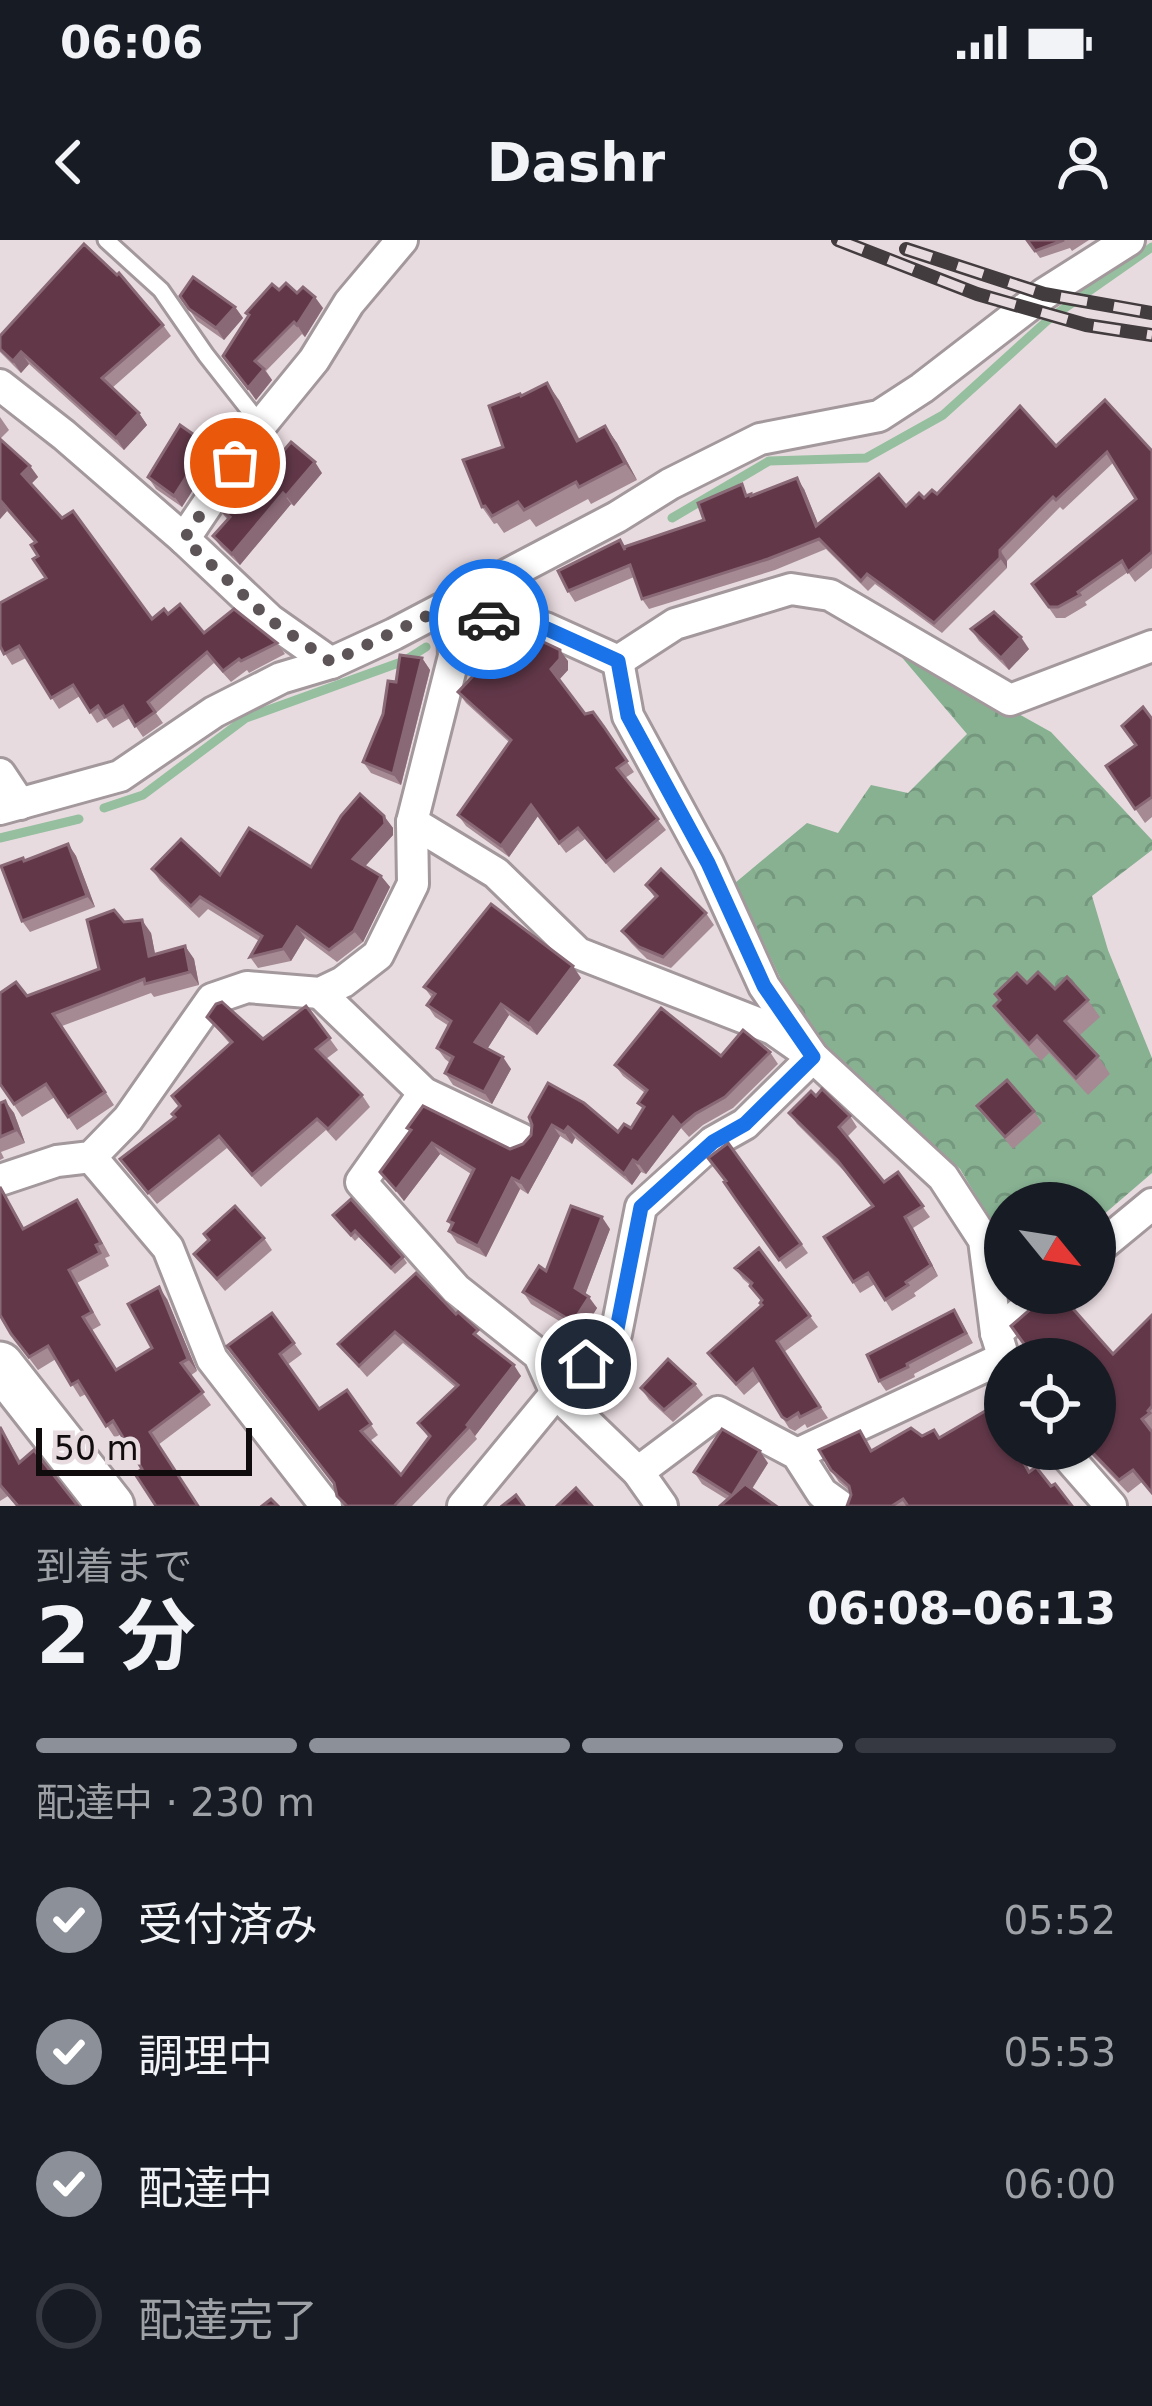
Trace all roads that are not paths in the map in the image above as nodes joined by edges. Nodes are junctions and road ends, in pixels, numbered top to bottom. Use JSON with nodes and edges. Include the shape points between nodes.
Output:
{"nodes":[{"id":1,"x":106,"y":240,"type":"edge"},
{"id":2,"x":402,"y":240,"type":"edge"},
{"id":3,"x":1129,"y":240,"type":"edge"},
{"id":4,"x":0,"y":385,"type":"edge"},
{"id":5,"x":261,"y":425,"type":"junction"},
{"id":6,"x":184,"y":539,"type":"junction"},
{"id":7,"x":452,"y":604,"type":"junction"},
{"id":8,"x":1152,"y":646,"type":"edge"},
{"id":9,"x":618,"y":661,"type":"junction"},
{"id":10,"x":331,"y":662,"type":"junction"},
{"id":11,"x":0,"y":774,"type":"edge"},
{"id":12,"x":10,"y":807,"type":"edge"},
{"id":13,"x":412,"y":822,"type":"junction"},
{"id":14,"x":320,"y":993,"type":"junction"},
{"id":15,"x":813,"y":1057,"type":"junction"},
{"id":16,"x":424,"y":1093,"type":"junction"},
{"id":17,"x":521,"y":1139,"type":"edge"},
{"id":18,"x":91,"y":1156,"type":"junction"},
{"id":19,"x":0,"y":1180,"type":"edge"},
{"id":20,"x":1152,"y":1204,"type":"edge"},
{"id":21,"x":1116,"y":1234,"type":"edge"},
{"id":22,"x":1000,"y":1338,"type":"edge"},
{"id":23,"x":984,"y":1360,"type":"edge"},
{"id":24,"x":0,"y":1365,"type":"edge"},
{"id":25,"x":556,"y":1393,"type":"junction"},
{"id":26,"x":797,"y":1454,"type":"junction"},
{"id":27,"x":1079,"y":1470,"type":"edge"},
{"id":28,"x":638,"y":1472,"type":"junction"},
{"id":29,"x":95,"y":1501,"type":"edge"},
{"id":30,"x":326,"y":1506,"type":"edge"},
{"id":31,"x":464,"y":1506,"type":"edge"},
{"id":32,"x":662,"y":1506,"type":"edge"},
{"id":33,"x":840,"y":1506,"type":"edge"},
{"id":34,"x":1111,"y":1506,"type":"edge"}],
"edges":[{"from":1,"to":5,"type":"lane","via":[[160,290]]},
{"from":2,"to":5,"type":"street"},
{"from":3,"to":7,"type":"street","via":[[879,416],[760,439]]},
{"from":4,"to":6,"type":"street"},
{"from":5,"to":6,"type":"street"},
{"from":6,"to":10,"type":"street","via":[[270,620]]},
{"from":7,"to":9,"type":"street","via":[[506,626],[545,628]]},
{"from":7,"to":10,"type":"street"},
{"from":7,"to":13,"type":"street","via":[[454,656]]},
{"from":8,"to":9,"type":"street","via":[[1010,700],[830,595],[791,589],[675,624]]},
{"from":9,"to":15,"type":"street","via":[[628,716],[764,986]]},
{"from":10,"to":12,"type":"street","via":[[214,712],[120,776]]},
{"from":11,"to":12,"type":"street"},
{"from":13,"to":14,"type":"street","via":[[413,884],[378,955]]},
{"from":13,"to":15,"type":"street","via":[[496,873],[578,953],[773,1029]]},
{"from":14,"to":16,"type":"street"},
{"from":14,"to":18,"type":"street","via":[[247,987],[212,999],[128,1119]]},
{"from":15,"to":22,"type":"street","via":[[943,1177],[984,1240]]},
{"from":15,"to":25,"type":"street","via":[[641,1207],[616,1334]]},
{"from":16,"to":17,"type":"street"},
{"from":16,"to":25,"type":"street","via":[[362,1182],[456,1289],[539,1354]]},
{"from":18,"to":19,"type":"street"},
{"from":18,"to":30,"type":"street","via":[[168,1248],[212,1359]]},
{"from":20,"to":21,"type":"street"},
{"from":23,"to":26,"type":"street"},
{"from":24,"to":29,"type":"street","via":[[64,1444]]},
{"from":25,"to":28,"type":"street"},
{"from":25,"to":31,"type":"street"},
{"from":26,"to":28,"type":"street","via":[[718,1412]]},
{"from":26,"to":33,"type":"street"},
{"from":27,"to":34,"type":"street"},
{"from":28,"to":32,"type":"street"}]}
